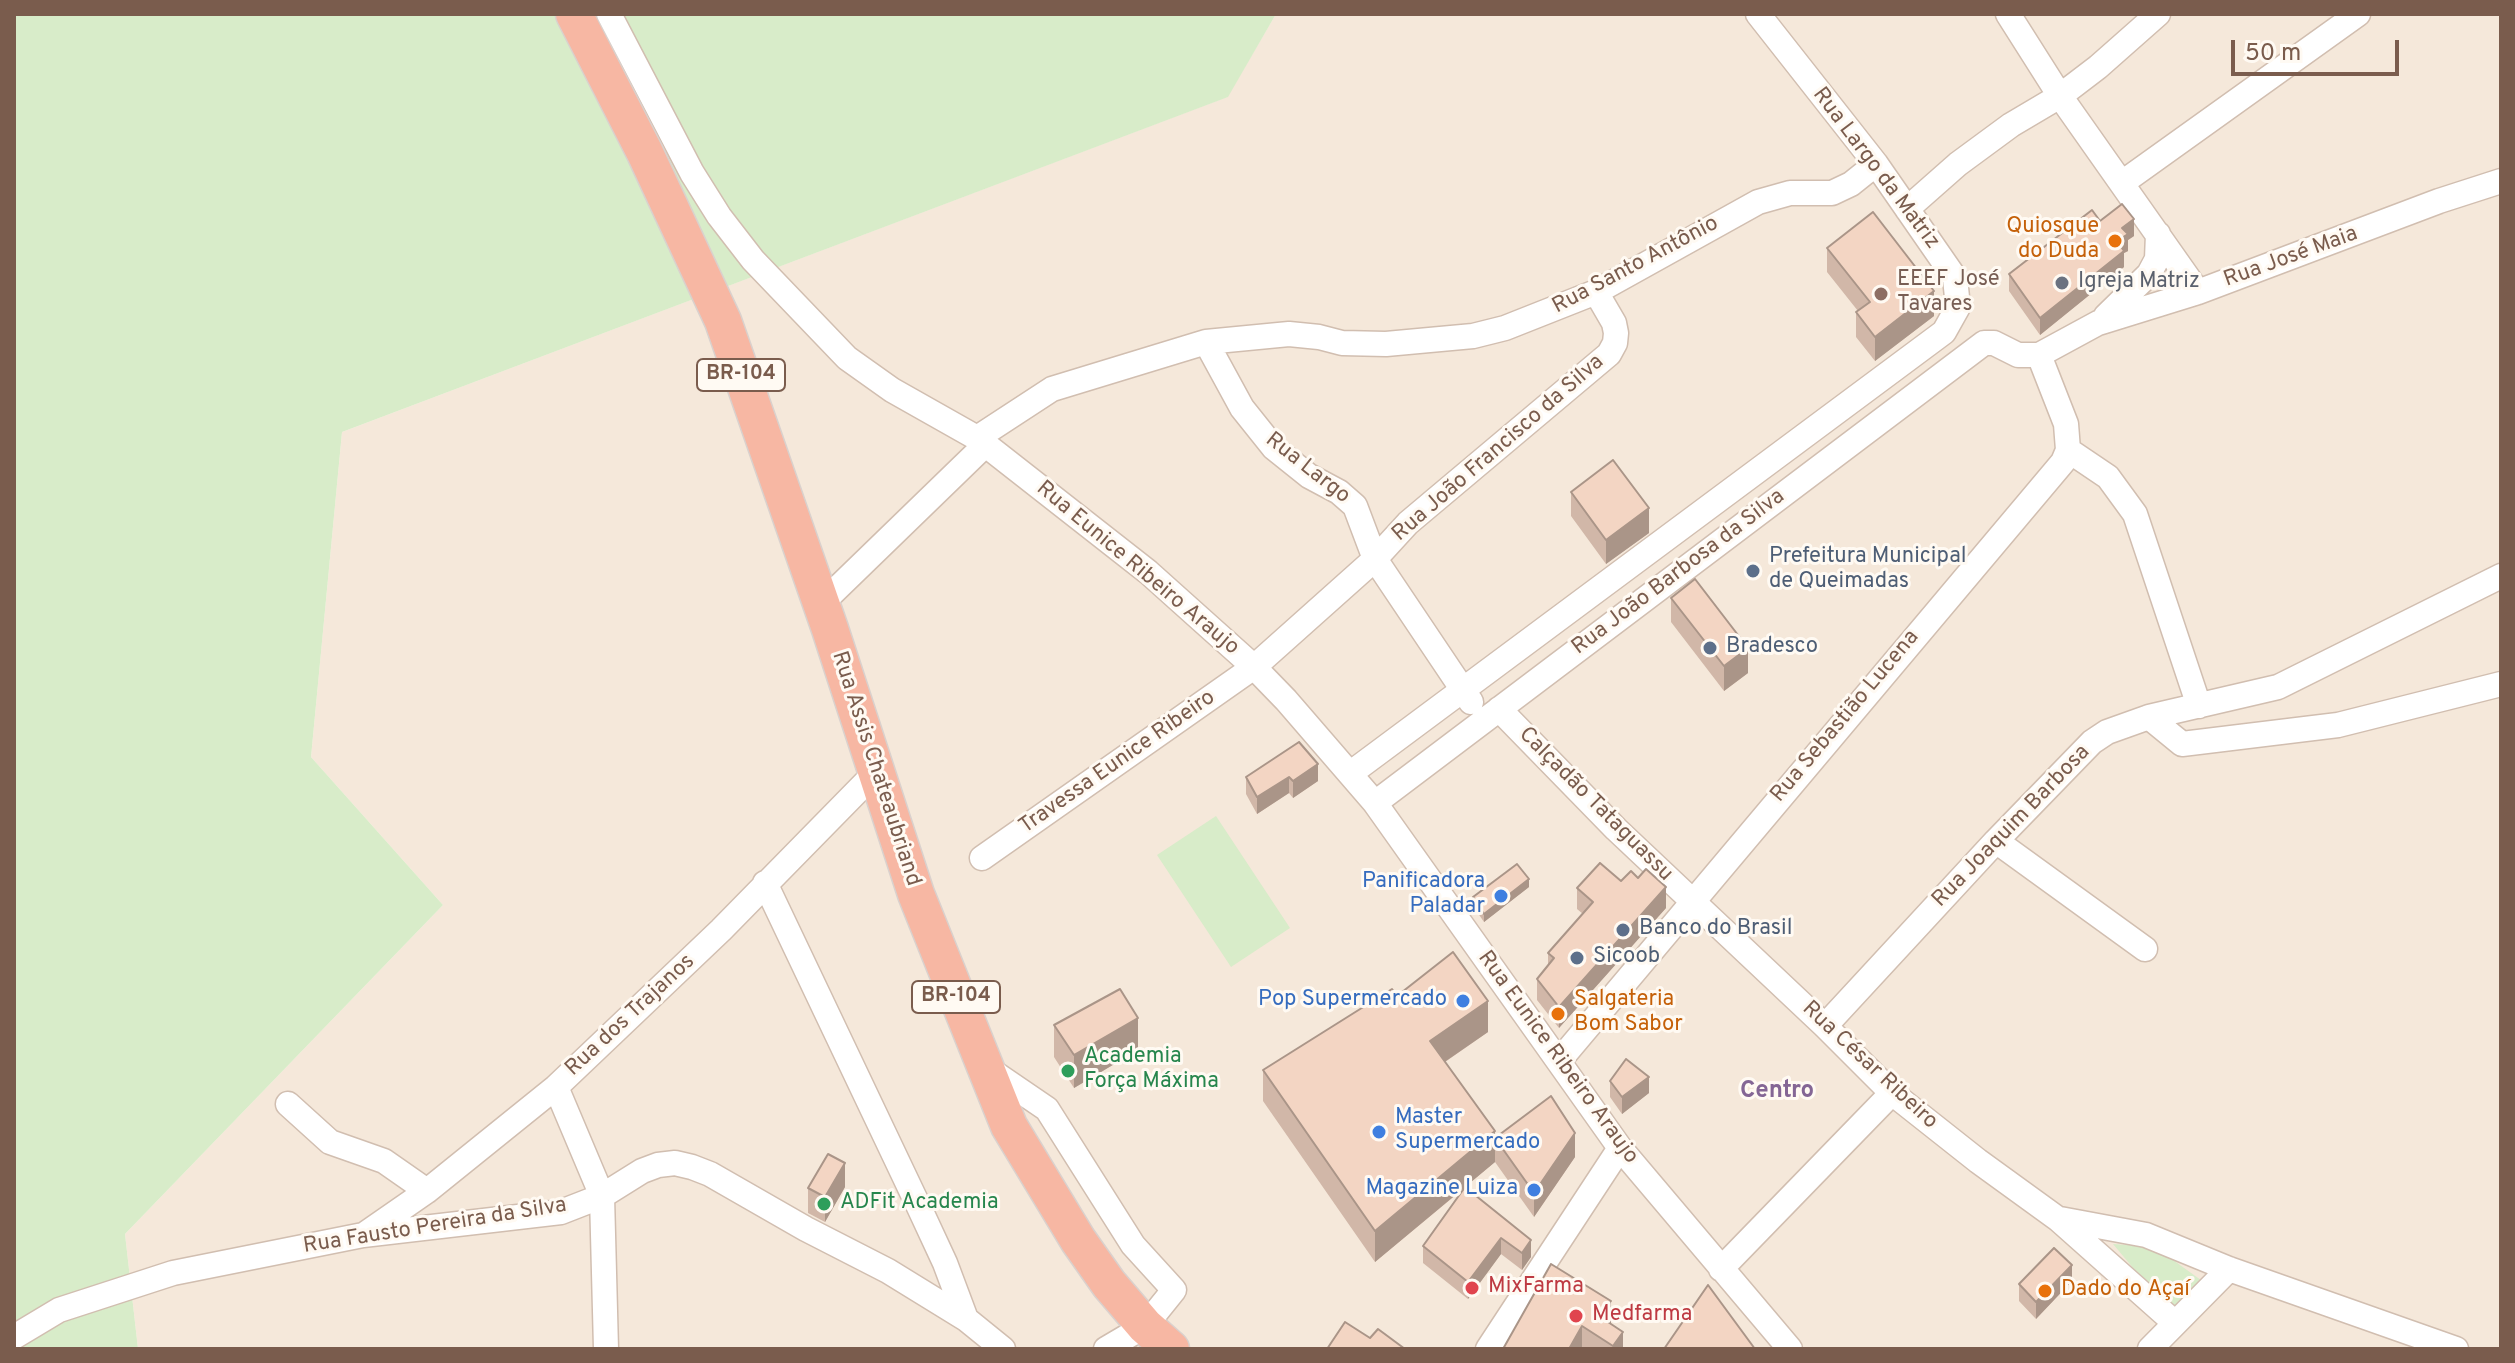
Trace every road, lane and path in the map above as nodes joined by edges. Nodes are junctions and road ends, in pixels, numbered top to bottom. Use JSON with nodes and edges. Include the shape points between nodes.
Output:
{"nodes":[{"id":1,"x":574,"y":14,"type":"edge"},
{"id":2,"x":609,"y":14,"type":"edge"},
{"id":3,"x":1758,"y":14,"type":"edge"},
{"id":4,"x":2008,"y":14,"type":"edge"},
{"id":5,"x":2158,"y":14,"type":"edge"},
{"id":6,"x":2358,"y":14,"type":"edge"},
{"id":7,"x":2060,"y":96,"type":"junction"},
{"id":8,"x":1876,"y":164,"type":"junction"},
{"id":9,"x":2501,"y":181,"type":"edge"},
{"id":10,"x":2122,"y":183,"type":"junction"},
{"id":11,"x":1907,"y":209,"type":"junction"},
{"id":12,"x":2158,"y":234,"type":"junction"},
{"id":13,"x":1596,"y":292,"type":"junction"},
{"id":14,"x":2198,"y":292,"type":"junction"},
{"id":15,"x":2098,"y":323,"type":"junction"},
{"id":16,"x":1944,"y":332,"type":"joint"},
{"id":17,"x":1206,"y":342,"type":"junction"},
{"id":18,"x":2039,"y":355,"type":"junction"},
{"id":19,"x":981,"y":442,"type":"junction"},
{"id":20,"x":2068,"y":450,"type":"junction"},
{"id":21,"x":1375,"y":559,"type":"junction"},
{"id":22,"x":2501,"y":576,"type":"edge"},
{"id":23,"x":821,"y":604,"type":"junction"},
{"id":24,"x":1254,"y":667,"type":"junction"},
{"id":25,"x":2501,"y":684,"type":"edge"},
{"id":26,"x":1463,"y":691,"type":"junction"},
{"id":27,"x":2199,"y":706,"type":"junction"},
{"id":28,"x":1492,"y":714,"type":"junction"},
{"id":29,"x":2149,"y":717,"type":"junction"},
{"id":30,"x":877,"y":771,"type":"junction"},
{"id":31,"x":1351,"y":773,"type":"junction"},
{"id":32,"x":1375,"y":803,"type":"junction"},
{"id":33,"x":1996,"y":841,"type":"junction"},
{"id":34,"x":982,"y":858,"type":"dead end"},
{"id":35,"x":765,"y":883,"type":"junction"},
{"id":36,"x":1692,"y":900,"type":"junction"},
{"id":37,"x":2145,"y":949,"type":"dead end"},
{"id":38,"x":1825,"y":1026,"type":"junction"},
{"id":39,"x":1559,"y":1061,"type":"junction"},
{"id":40,"x":984,"y":1065,"type":"junction"},
{"id":41,"x":556,"y":1087,"type":"junction"},
{"id":42,"x":1892,"y":1093,"type":"junction"},
{"id":43,"x":288,"y":1104,"type":"dead end"},
{"id":44,"x":1620,"y":1148,"type":"junction"},
{"id":45,"x":427,"y":1191,"type":"junction"},
{"id":46,"x":602,"y":1196,"type":"junction"},
{"id":47,"x":1116,"y":1218,"type":"junction"},
{"id":48,"x":2058,"y":1219,"type":"junction"},
{"id":49,"x":363,"y":1235,"type":"junction"},
{"id":50,"x":1078,"y":1240,"type":"junction"},
{"id":51,"x":1721,"y":1269,"type":"junction"},
{"id":52,"x":2229,"y":1269,"type":"junction"},
{"id":53,"x":966,"y":1319,"type":"junction"},
{"id":54,"x":2175,"y":1323,"type":"junction"},
{"id":55,"x":14,"y":1337,"type":"edge"},
{"id":56,"x":1158,"y":1338,"type":"edge"},
{"id":57,"x":606,"y":1349,"type":"edge"},
{"id":58,"x":1003,"y":1349,"type":"edge"},
{"id":59,"x":1106,"y":1349,"type":"edge"},
{"id":60,"x":1488,"y":1349,"type":"edge"},
{"id":61,"x":1790,"y":1349,"type":"edge"},
{"id":62,"x":2150,"y":1349,"type":"edge"},
{"id":63,"x":2456,"y":1349,"type":"edge"}],
"edges":[{"from":1,"to":23,"type":"highway","name":"Rua Assis Chateaubriand","number":"BR-104","via":[[723,321]]},
{"from":2,"to":19,"type":"street","name":"Rua Eunice Ribeiro Araujo","via":[[692,173],[753,260],[847,358]]},
{"from":3,"to":8,"type":"street","name":"Rua Largo da Matriz"},
{"from":4,"to":7,"type":"street"},
{"from":5,"to":7,"type":"street"},
{"from":6,"to":10,"type":"street"},
{"from":7,"to":10,"type":"street"},
{"from":7,"to":11,"type":"street","via":[[1958,164]]},
{"from":8,"to":11,"type":"street","name":"Rua Largo da Matriz"},
{"from":8,"to":13,"type":"street","name":"Rua Santo Antônio","via":[[1832,193],[1790,193],[1758,202]]},
{"from":9,"to":14,"type":"street","name":"Rua José Maia"},
{"from":10,"to":12,"type":"street"},
{"from":11,"to":16,"type":"street","name":"Rua Largo da Matriz","via":[[1955,278],[1958,307]]},
{"from":12,"to":14,"type":"street"},
{"from":12,"to":15,"type":"street","via":[[2157,259],[2149,274]]},
{"from":13,"to":17,"type":"street","name":"Rua Santo Antônio","via":[[1473,336],[1361,344],[1289,334]]},
{"from":13,"to":21,"type":"street","name":"Rua João Francisco da Silva","via":[[1614,323],[1615,343],[1609,354],[1408,523]]},
{"from":14,"to":15,"type":"street","name":"Rua José Maia"},
{"from":15,"to":18,"type":"street","name":"Rua José Maia"},
{"from":16,"to":26,"type":"street","name":"Rua João Barbosa da Silva"},
{"from":17,"to":19,"type":"street","name":"Rua Santo Antônio","via":[[1052,389]]},
{"from":17,"to":21,"type":"street","name":"Rua Largo","via":[[1242,408],[1274,448],[1355,506]]},
{"from":18,"to":20,"type":"street","via":[[2066,424]]},
{"from":18,"to":28,"type":"street","name":"Rua João Barbosa da Silva","via":[[2018,355],[1984,343]]},
{"from":19,"to":23,"type":"street","name":"Rua Santo Antônio"},
{"from":19,"to":24,"type":"street","name":"Rua Eunice Ribeiro Araujo","via":[[1148,572]]},
{"from":20,"to":27,"type":"street","via":[[2108,477],[2135,514]]},
{"from":20,"to":36,"type":"street","name":"Rua Sebastião Lucena"},
{"from":21,"to":24,"type":"street","name":"Rua João Francisco da Silva"},
{"from":21,"to":26,"type":"street","name":"Rua Largo"},
{"from":22,"to":27,"type":"street","name":"Rua Joaquim Barbosa","via":[[2278,687]]},
{"from":23,"to":30,"type":"highway","name":"Rua Assis Chateaubriand","number":"BR-104"},
{"from":24,"to":31,"type":"street","name":"Rua Eunice Ribeiro Araujo"},
{"from":24,"to":34,"type":"street","name":"Travessa Eunice Ribeiro"},
{"from":25,"to":29,"type":"street","via":[[2338,725],[2182,744]]},
{"from":26,"to":28,"type":"street","name":"Calçadão Tataguassu"},
{"from":26,"to":31,"type":"street","name":"Rua João Barbosa da Silva"},
{"from":27,"to":29,"type":"street","name":"Rua Joaquim Barbosa"},
{"from":28,"to":32,"type":"street","name":"Rua João Barbosa da Silva"},
{"from":28,"to":36,"type":"street","name":"Calçadão Tataguassu"},
{"from":29,"to":33,"type":"street","name":"Rua Joaquim Barbosa","via":[[2092,742]]},
{"from":30,"to":35,"type":"street","name":"Rua dos Trajanos"},
{"from":30,"to":40,"type":"highway","name":"Rua Assis Chateaubriand","number":"BR-104","via":[[916,894]]},
{"from":31,"to":32,"type":"street","name":"Rua Eunice Ribeiro Araujo"},
{"from":32,"to":39,"type":"street","name":"Rua Eunice Ribeiro Araujo"},
{"from":33,"to":37,"type":"street"},
{"from":33,"to":38,"type":"street","name":"Rua Joaquim Barbosa"},
{"from":35,"to":41,"type":"street","name":"Rua dos Trajanos"},
{"from":35,"to":53,"type":"street"},
{"from":36,"to":38,"type":"street","name":"Rua César Ribeiro"},
{"from":36,"to":39,"type":"street","name":"Rua Sebastião Lucena"},
{"from":38,"to":42,"type":"street","name":"Rua César Ribeiro"},
{"from":39,"to":44,"type":"street","name":"Rua Eunice Ribeiro Araujo"},
{"from":40,"to":47,"type":"street","via":[[1047,1109]]},
{"from":40,"to":50,"type":"highway","name":"Rua Assis Chateaubriand","number":"BR-104","via":[[1009,1126]]},
{"from":41,"to":45,"type":"street","name":"Rua dos Trajanos"},
{"from":41,"to":46,"type":"street"},
{"from":42,"to":48,"type":"street","name":"Rua César Ribeiro"},
{"from":42,"to":51,"type":"street"},
{"from":43,"to":45,"type":"street","via":[[330,1142],[384,1161]]},
{"from":44,"to":51,"type":"street","name":"Rua Eunice Ribeiro Araujo"},
{"from":44,"to":60,"type":"street"},
{"from":45,"to":49,"type":"street","name":"Rua dos Trajanos"},
{"from":46,"to":49,"type":"street","name":"Rua Fausto Pereira da Silva","via":[[561,1212]]},
{"from":46,"to":53,"type":"street","name":"Rua Fausto Pereira da Silva","via":[[658,1165],[692,1167],[888,1271]]},
{"from":46,"to":57,"type":"street"},
{"from":47,"to":50,"type":"street"},
{"from":47,"to":56,"type":"street","via":[[1174,1290]]},
{"from":48,"to":52,"type":"street","name":"Rua César Ribeiro","via":[[2146,1235]]},
{"from":48,"to":54,"type":"street","name":"Rua César Ribeiro"},
{"from":49,"to":55,"type":"street","name":"Rua Fausto Pereira da Silva","via":[[173,1273],[59,1310]]},
{"from":50,"to":56,"type":"highway","name":"Rua Assis Chateaubriand","number":"BR-104"},
{"from":51,"to":61,"type":"street","name":"Rua Eunice Ribeiro Araujo"},
{"from":52,"to":54,"type":"street"},
{"from":52,"to":63,"type":"street","name":"Rua César Ribeiro"},
{"from":53,"to":58,"type":"street","name":"Rua Fausto Pereira da Silva"},
{"from":54,"to":62,"type":"street"},
{"from":56,"to":59,"type":"street"}]}
